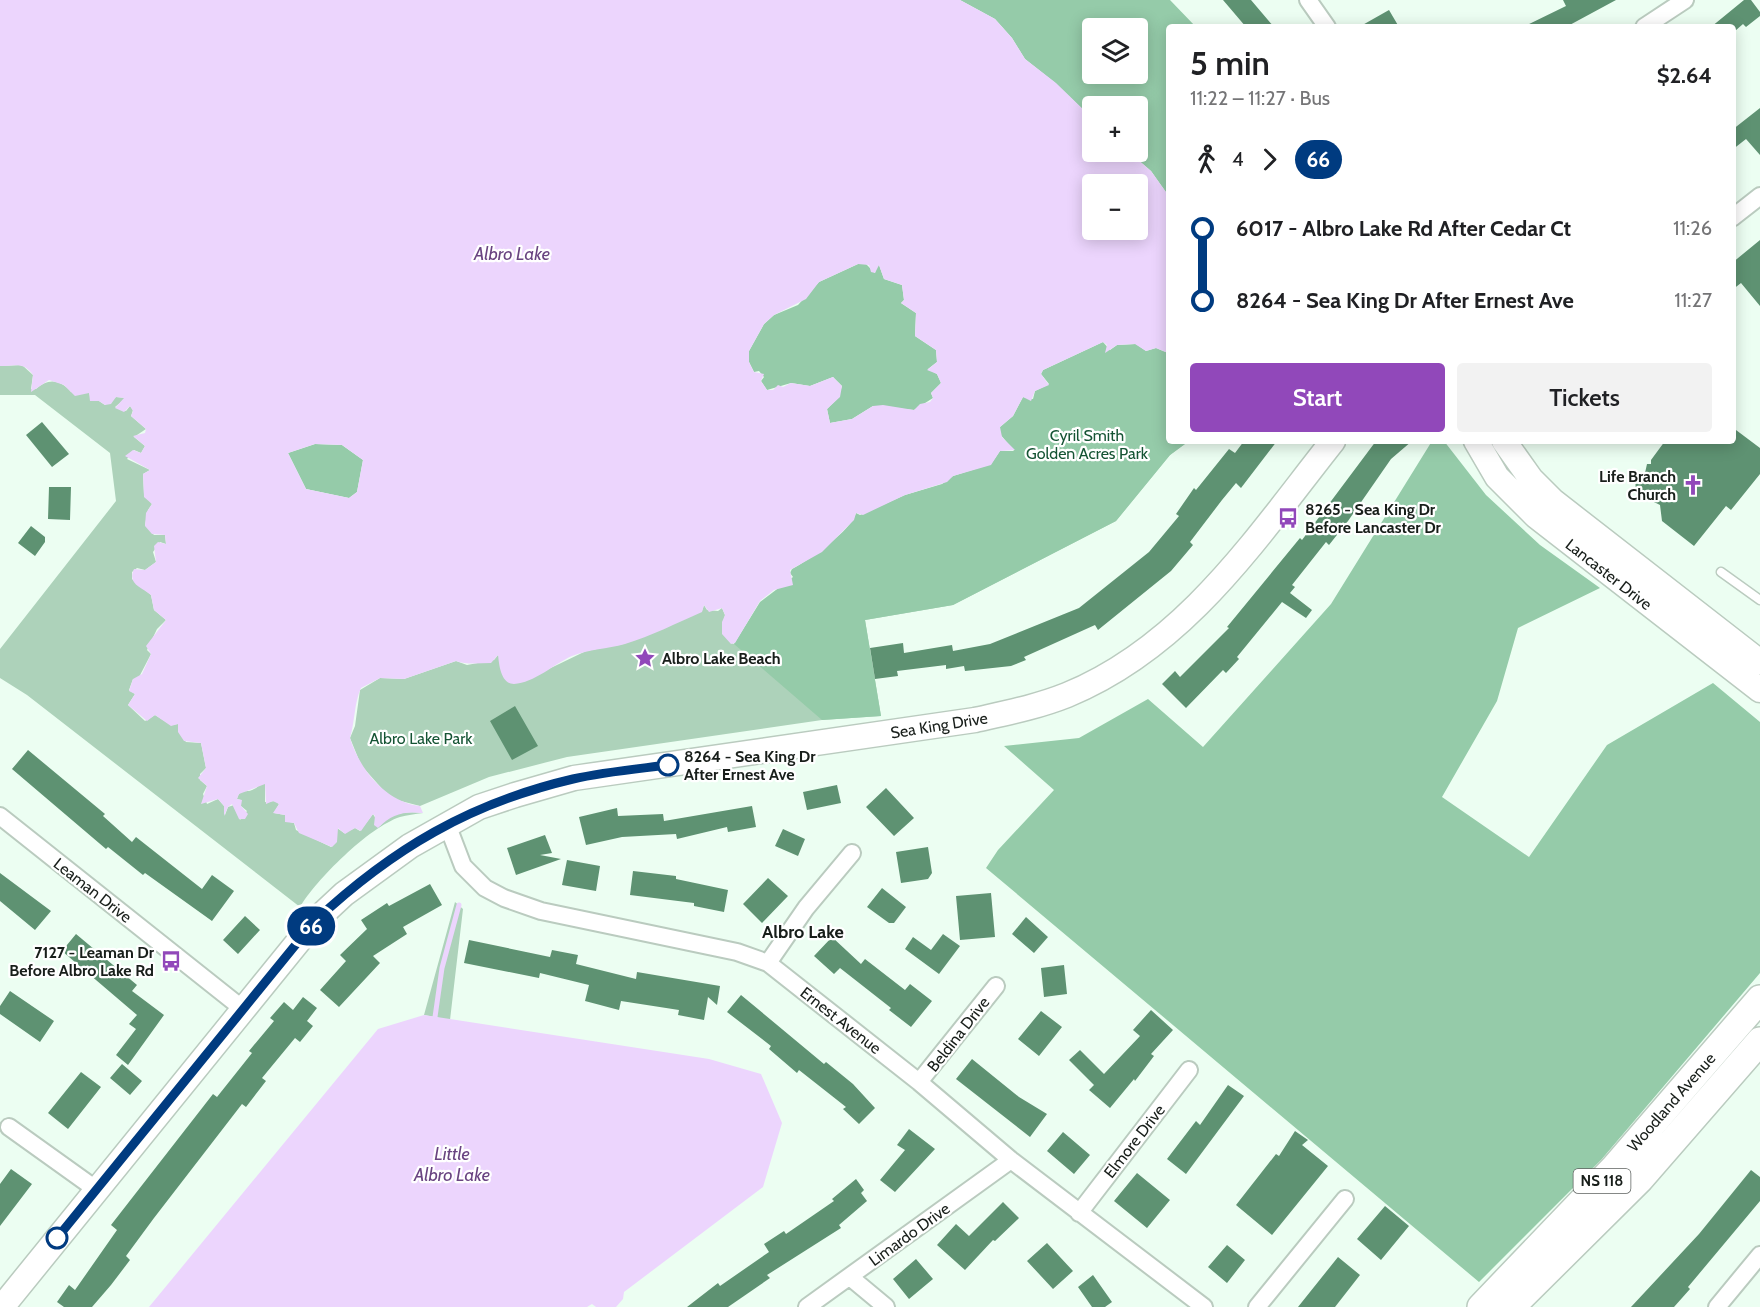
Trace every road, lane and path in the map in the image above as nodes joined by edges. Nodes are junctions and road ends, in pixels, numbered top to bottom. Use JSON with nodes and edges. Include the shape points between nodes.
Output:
{"nodes":[{"id":1,"x":1308,"y":0,"type":"edge"},
{"id":2,"x":1685,"y":0,"type":"edge"},
{"id":3,"x":1325,"y":24,"type":"edge"},
{"id":4,"x":1649,"y":24,"type":"edge"},
{"id":5,"x":1760,"y":196,"type":"edge"},
{"id":6,"x":1736,"y":215,"type":"edge"},
{"id":7,"x":1331,"y":444,"type":"edge"},
{"id":8,"x":1478,"y":444,"type":"edge"},
{"id":9,"x":1506,"y":444,"type":"edge"},
{"id":10,"x":1721,"y":572,"type":"dead end"},
{"id":11,"x":1760,"y":600,"type":"edge"},
{"id":12,"x":1685,"y":619,"type":"junction"},
{"id":13,"x":1760,"y":662,"type":"edge"},
{"id":14,"x":1760,"y":690,"type":"edge"},
{"id":15,"x":0,"y":816,"type":"edge"},
{"id":16,"x":447,"y":824,"type":"junction"},
{"id":17,"x":852,"y":853,"type":"dead end"},
{"id":18,"x":768,"y":963,"type":"junction"},
{"id":19,"x":996,"y":986,"type":"dead end"},
{"id":20,"x":1760,"y":999,"type":"edge"},
{"id":21,"x":243,"y":1009,"type":"junction"},
{"id":22,"x":1760,"y":1041,"type":"edge"},
{"id":23,"x":1189,"y":1070,"type":"dead end"},
{"id":24,"x":920,"y":1082,"type":"junction"},
{"id":25,"x":9,"y":1126,"type":"dead end"},
{"id":26,"x":1011,"y":1160,"type":"junction"},
{"id":27,"x":97,"y":1190,"type":"junction"},
{"id":28,"x":1345,"y":1199,"type":"dead end"},
{"id":29,"x":1079,"y":1213,"type":"junction"},
{"id":30,"x":1760,"y":1255,"type":"edge"},
{"id":31,"x":849,"y":1277,"type":"junction"},
{"id":32,"x":2,"y":1307,"type":"edge"},
{"id":33,"x":807,"y":1307,"type":"edge"},
{"id":34,"x":886,"y":1307,"type":"edge"},
{"id":35,"x":1204,"y":1307,"type":"edge"},
{"id":36,"x":1257,"y":1307,"type":"edge"},
{"id":37,"x":1481,"y":1307,"type":"edge"},
{"id":38,"x":1511,"y":1307,"type":"edge"},
{"id":39,"x":1717,"y":1307,"type":"edge"}],
"edges":[{"from":1,"to":3,"type":"street"},
{"from":2,"to":4,"type":"street"},
{"from":5,"to":6,"type":"street"},
{"from":7,"to":16,"type":"street","name":"Sea King Drive","via":[[1192,613],[1155,645],[1067,695],[975,720],[574,778],[488,804]]},
{"from":8,"to":12,"type":"street","name":"Lancaster Drive","via":[[1515,498]]},
{"from":9,"to":12,"type":"street","name":"Lancaster Drive","via":[[1531,479],[1553,501]]},
{"from":10,"to":11,"type":"lane"},
{"from":12,"to":13,"type":"street","name":"Lancaster Drive"},
{"from":12,"to":14,"type":"street","name":"Lancaster Drive"},
{"from":15,"to":21,"type":"street","name":"Leaman Drive"},
{"from":16,"to":18,"type":"street","name":"Ernest Avenue","via":[[463,866],[485,888],[504,898],[541,911],[737,952]]},
{"from":16,"to":21,"type":"street","name":"Sea King Drive","via":[[344,894],[315,921]]},
{"from":17,"to":18,"type":"street","via":[[806,908]]},
{"from":18,"to":24,"type":"street","name":"Ernest Avenue"},
{"from":19,"to":24,"type":"street","name":"Beldina Drive"},
{"from":20,"to":37,"type":"main road","name":"Woodland Avenue","number":"NS 118","via":[[1615,1167]]},
{"from":21,"to":27,"type":"street","name":"Sea King Drive"},
{"from":22,"to":38,"type":"main road","name":"Woodland Avenue","number":"NS 118","via":[[1640,1179]]},
{"from":23,"to":29,"type":"street","name":"Elmore Drive"},
{"from":24,"to":26,"type":"street","name":"Ernest Avenue"},
{"from":25,"to":27,"type":"street"},
{"from":26,"to":29,"type":"street","name":"Ernest Avenue"},
{"from":26,"to":31,"type":"street","name":"Limardo Drive"},
{"from":27,"to":32,"type":"street","name":"Sea King Drive"},
{"from":28,"to":36,"type":"street"},
{"from":29,"to":35,"type":"street","name":"Ernest Avenue"},
{"from":30,"to":39,"type":"street"},
{"from":31,"to":33,"type":"street","name":"Limardo Drive"},
{"from":31,"to":34,"type":"street"}]}
